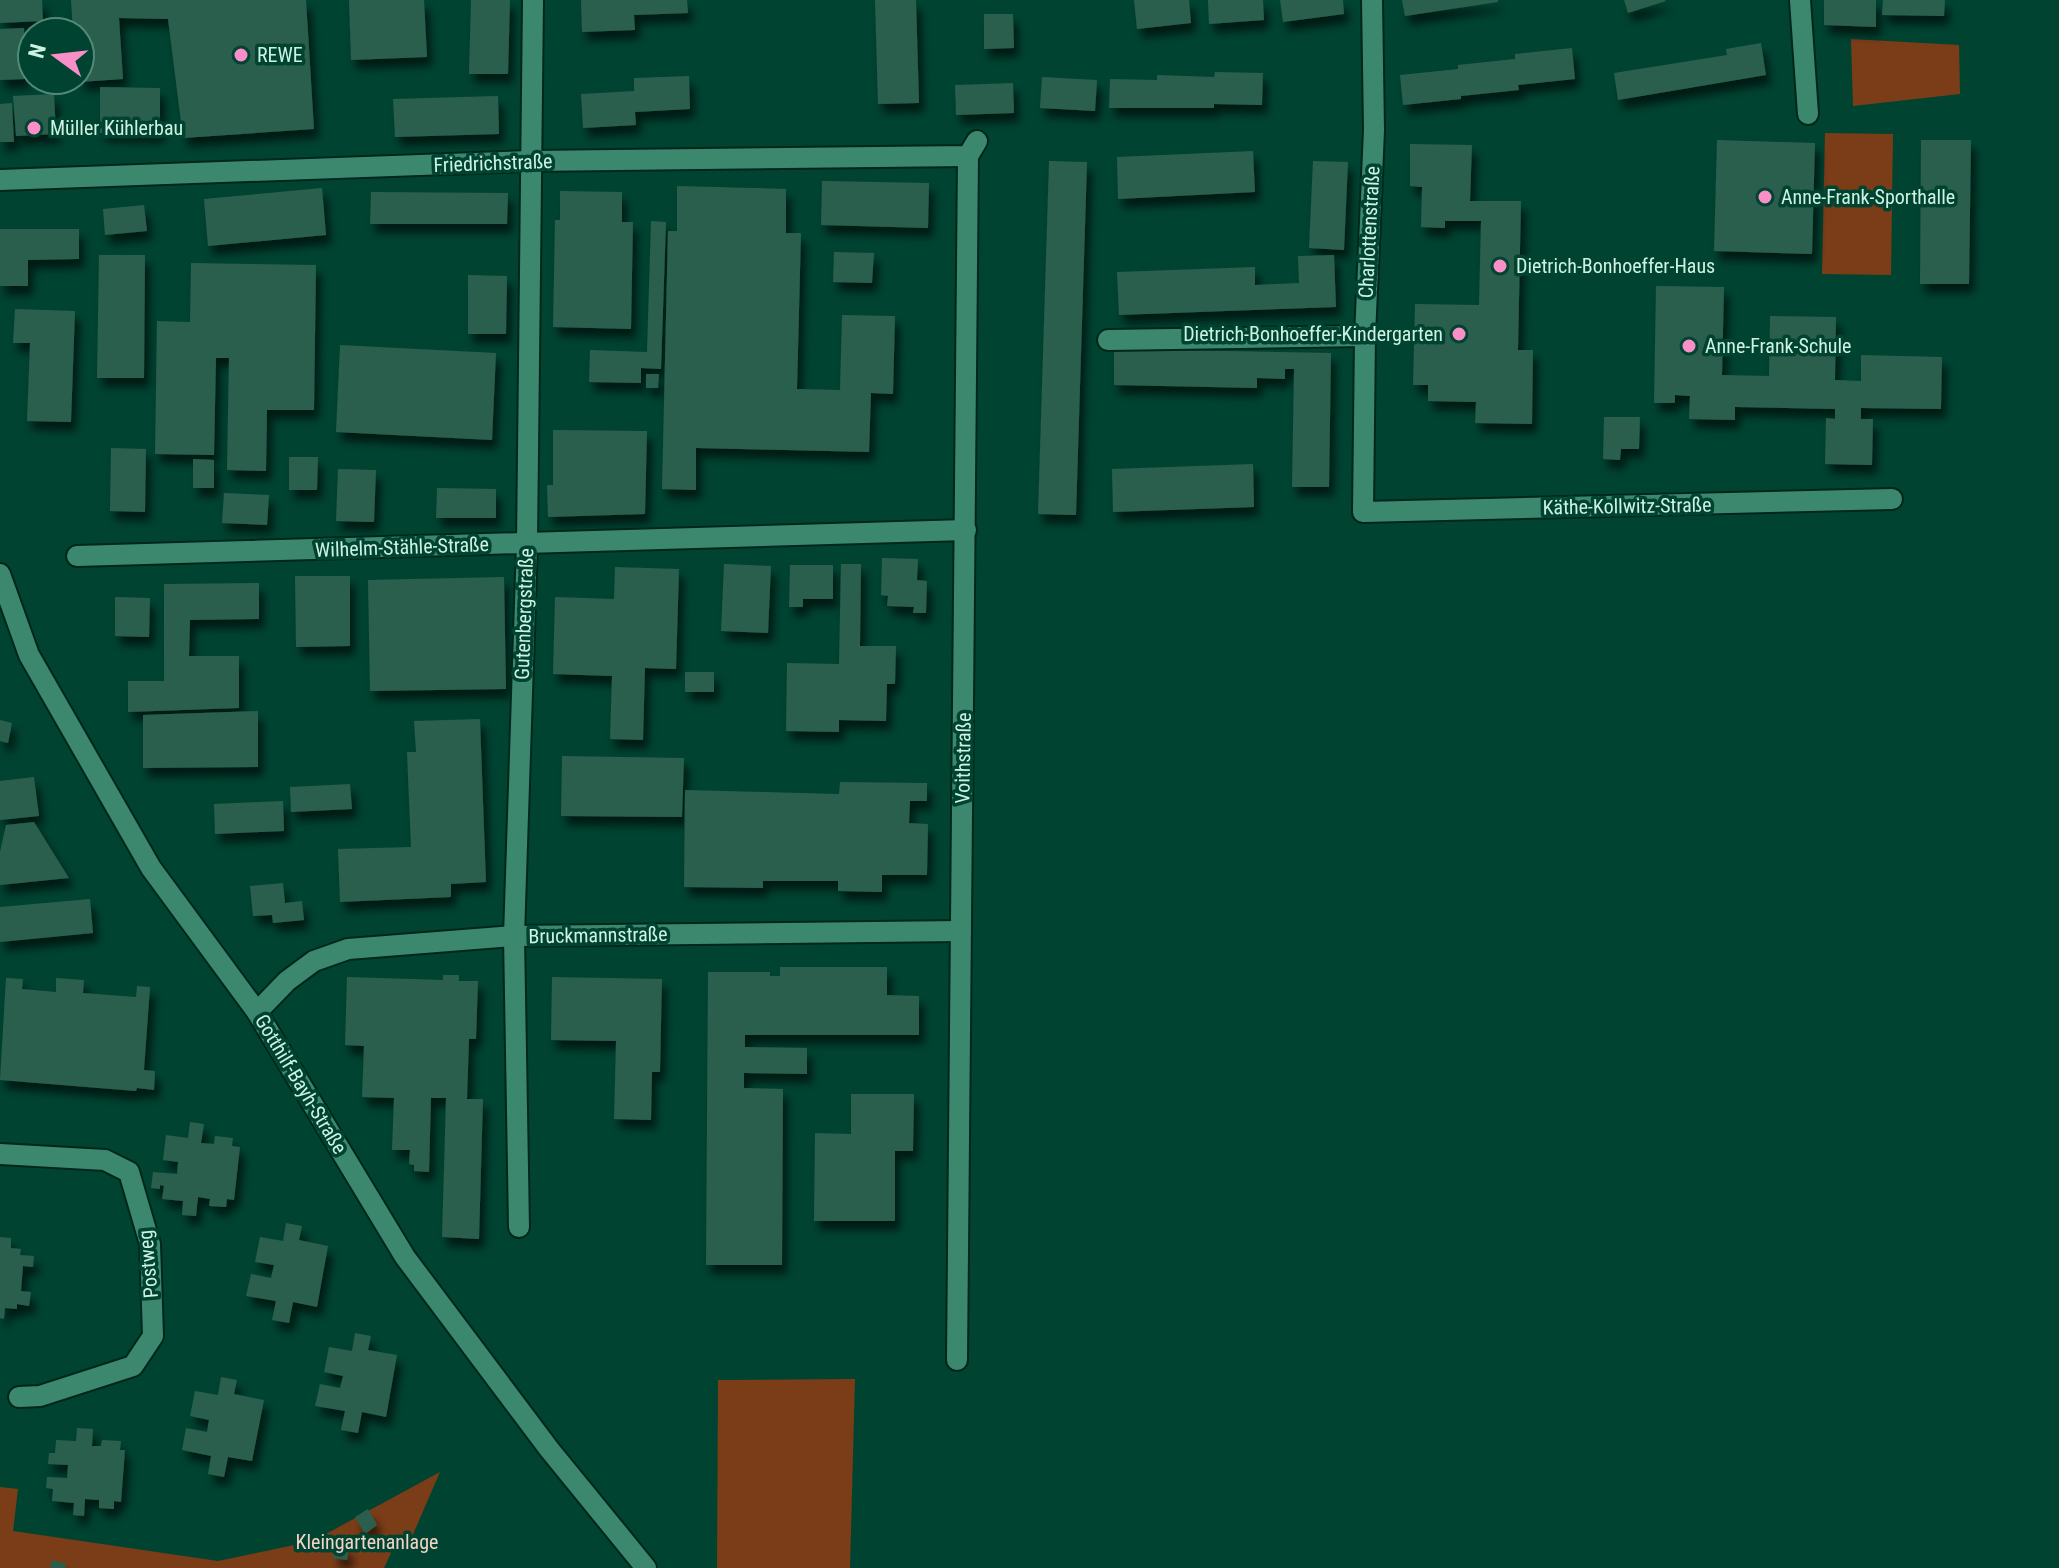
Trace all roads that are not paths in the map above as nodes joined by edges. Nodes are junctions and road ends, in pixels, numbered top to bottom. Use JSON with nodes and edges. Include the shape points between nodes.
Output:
{"nodes":[{"id":1,"x":533,"y":0,"type":"edge"},
{"id":2,"x":1372,"y":0,"type":"edge"},
{"id":3,"x":1800,"y":0,"type":"edge"},
{"id":4,"x":1808,"y":114,"type":"dead end"},
{"id":5,"x":973,"y":149,"type":"joint"},
{"id":6,"x":531,"y":161,"type":"junction"},
{"id":7,"x":0,"y":180,"type":"edge"},
{"id":8,"x":1365,"y":336,"type":"junction"},
{"id":9,"x":1108,"y":340,"type":"dead end"},
{"id":10,"x":1892,"y":499,"type":"dead end"},
{"id":11,"x":1363,"y":512,"type":"joint"},
{"id":12,"x":966,"y":530,"type":"junction"},
{"id":13,"x":527,"y":543,"type":"junction"},
{"id":14,"x":77,"y":556,"type":"dead end"},
{"id":15,"x":0,"y":574,"type":"edge"},
{"id":16,"x":961,"y":931,"type":"junction"},
{"id":17,"x":514,"y":936,"type":"junction"},
{"id":18,"x":257,"y":1012,"type":"junction"},
{"id":19,"x":0,"y":1154,"type":"edge"},
{"id":20,"x":519,"y":1227,"type":"dead end"},
{"id":21,"x":957,"y":1360,"type":"dead end"},
{"id":22,"x":19,"y":1397,"type":"dead end"},
{"id":23,"x":646,"y":1568,"type":"edge"}],
"edges":[{"from":1,"to":6,"type":"street","name":"Gutenbergstraße"},
{"from":2,"to":8,"type":"street","name":"Charlottenstraße","via":[[1374,130]]},
{"from":3,"to":4,"type":"street"},
{"from":5,"to":6,"type":"street","name":"Friedrichstraße"},
{"from":5,"to":12,"type":"street","name":"Voithstraße"},
{"from":6,"to":7,"type":"street","name":"Friedrichstraße"},
{"from":6,"to":13,"type":"street","name":"Gutenbergstraße"},
{"from":8,"to":9,"type":"street"},
{"from":8,"to":11,"type":"street","name":"Charlottenstraße"},
{"from":10,"to":11,"type":"street","name":"Käthe-Kollwitz-Straße"},
{"from":12,"to":13,"type":"street","name":"Wilhelm-Stähle-Straße"},
{"from":12,"to":16,"type":"street","name":"Voithstraße"},
{"from":13,"to":14,"type":"street","name":"Wilhelm-Stähle-Straße"},
{"from":13,"to":17,"type":"street","name":"Gutenbergstraße"},
{"from":15,"to":18,"type":"street","name":"Gotthilf-Bayh-Straße","via":[[29,655],[151,868]]},
{"from":16,"to":17,"type":"street","name":"Bruckmannstraße"},
{"from":16,"to":21,"type":"street","name":"Voithstraße"},
{"from":17,"to":18,"type":"street","name":"Bruckmannstraße","via":[[348,949],[314,961]]},
{"from":17,"to":20,"type":"street","name":"Gutenbergstraße"},
{"from":18,"to":23,"type":"street","name":"Gotthilf-Bayh-Straße","via":[[405,1257]]},
{"from":19,"to":22,"type":"street","name":"Postweg","via":[[105,1160],[129,1172],[150,1244],[153,1336],[133,1366],[40,1396]]}]}
